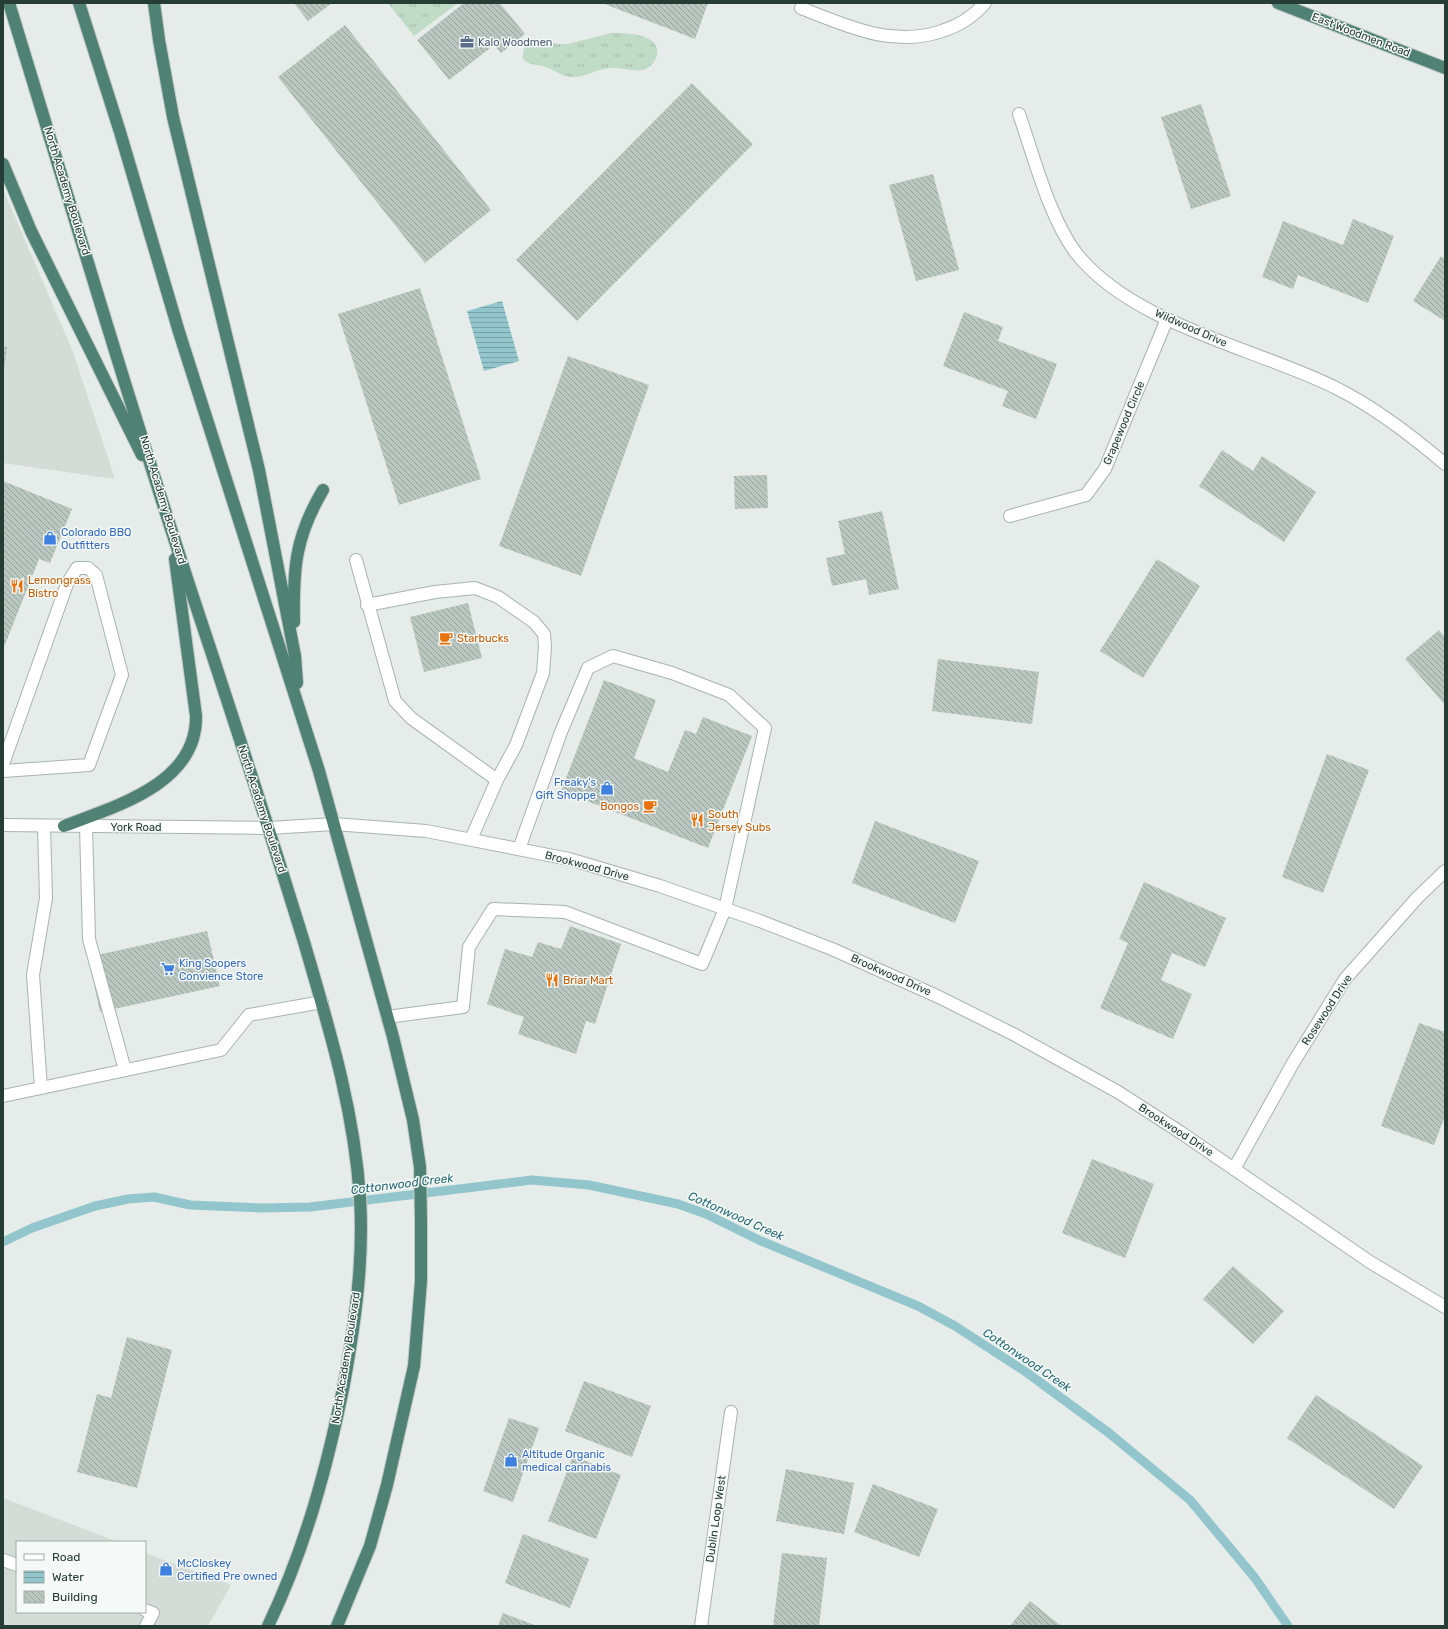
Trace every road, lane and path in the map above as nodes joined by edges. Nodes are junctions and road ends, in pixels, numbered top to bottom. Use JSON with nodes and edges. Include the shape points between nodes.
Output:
{"nodes":[{"id":1,"x":8,"y":3,"type":"edge"},
{"id":2,"x":79,"y":3,"type":"edge"},
{"id":3,"x":154,"y":3,"type":"edge"},
{"id":4,"x":985,"y":3,"type":"edge"},
{"id":5,"x":1278,"y":3,"type":"edge"},
{"id":6,"x":801,"y":8,"type":"dead end"},
{"id":7,"x":1445,"y":68,"type":"edge"},
{"id":8,"x":1019,"y":114,"type":"dead end"},
{"id":9,"x":3,"y":164,"type":"edge"},
{"id":10,"x":1168,"y":319,"type":"junction"},
{"id":11,"x":1445,"y":464,"type":"edge"},
{"id":12,"x":158,"y":486,"type":"junction"},
{"id":13,"x":323,"y":490,"type":"dead end"},
{"id":14,"x":1010,"y":516,"type":"dead end"},
{"id":15,"x":169,"y":520,"type":"junction"},
{"id":16,"x":356,"y":560,"type":"dead end"},
{"id":17,"x":367,"y":605,"type":"junction"},
{"id":18,"x":295,"y":656,"type":"junction"},
{"id":19,"x":299,"y":706,"type":"junction"},
{"id":20,"x":3,"y":764,"type":"edge"},
{"id":21,"x":3,"y":771,"type":"edge"},
{"id":22,"x":497,"y":780,"type":"junction"},
{"id":23,"x":334,"y":824,"type":"junction"},
{"id":24,"x":3,"y":825,"type":"edge"},
{"id":25,"x":44,"y":826,"type":"junction"},
{"id":26,"x":64,"y":826,"type":"junction"},
{"id":27,"x":86,"y":826,"type":"junction"},
{"id":28,"x":269,"y":828,"type":"junction"},
{"id":29,"x":471,"y":839,"type":"junction"},
{"id":30,"x":520,"y":849,"type":"junction"},
{"id":31,"x":1445,"y":871,"type":"edge"},
{"id":32,"x":725,"y":909,"type":"junction"},
{"id":33,"x":322,"y":1002,"type":"junction"},
{"id":34,"x":388,"y":1017,"type":"junction"},
{"id":35,"x":125,"y":1070,"type":"junction"},
{"id":36,"x":42,"y":1088,"type":"junction"},
{"id":37,"x":3,"y":1096,"type":"edge"},
{"id":38,"x":1234,"y":1169,"type":"junction"},
{"id":39,"x":1445,"y":1307,"type":"edge"},
{"id":40,"x":731,"y":1412,"type":"dead end"},
{"id":41,"x":3,"y":1560,"type":"edge"},
{"id":42,"x":16,"y":1565,"type":"edge"},
{"id":43,"x":146,"y":1610,"type":"edge"},
{"id":44,"x":146,"y":1626,"type":"edge"},
{"id":45,"x":268,"y":1626,"type":"edge"},
{"id":46,"x":337,"y":1626,"type":"edge"},
{"id":47,"x":701,"y":1626,"type":"edge"}],
"edges":[{"from":1,"to":12,"type":"highway","name":"North Academy Boulevard"},
{"from":2,"to":19,"type":"highway","via":[[182,340]]},
{"from":3,"to":18,"type":"highway","via":[[173,117],[259,470]]},
{"from":4,"to":6,"type":"street","via":[[958,25],[931,35],[902,38],[868,33]]},
{"from":5,"to":7,"type":"highway","name":"East Woodmen Road"},
{"from":8,"to":10,"type":"street","name":"Wildwood Drive","via":[[1057,222],[1076,252],[1096,275],[1124,295]]},
{"from":9,"to":12,"type":"highway","via":[[81,335]]},
{"from":10,"to":11,"type":"street","name":"Wildwood Drive","via":[[1336,388],[1414,437]]},
{"from":10,"to":14,"type":"street","name":"Grapewood Circle","via":[[1105,469],[1086,495]]},
{"from":12,"to":15,"type":"highway","name":"North Academy Boulevard"},
{"from":13,"to":18,"type":"highway","via":[[310,512],[298,546],[293,582]]},
{"from":15,"to":26,"type":"highway","via":[[194,691],[196,730],[192,744],[185,758],[172,773],[147,791]]},
{"from":15,"to":28,"type":"highway","name":"North Academy Boulevard"},
{"from":16,"to":17,"type":"street"},
{"from":17,"to":22,"type":"street","via":[[395,701],[410,718]]},
{"from":17,"to":22,"type":"street","via":[[435,592],[475,588],[498,597],[534,622],[544,634],[543,673],[516,745]]},
{"from":18,"to":19,"type":"highway"},
{"from":19,"to":23,"type":"highway"},
{"from":20,"to":21,"type":"street","via":[[68,584],[78,568],[88,568],[96,575],[122,675],[89,765]]},
{"from":22,"to":29,"type":"street"},
{"from":23,"to":28,"type":"street","name":"Brookwood Drive"},
{"from":23,"to":29,"type":"street","name":"Brookwood Drive","via":[[426,831]]},
{"from":23,"to":34,"type":"highway"},
{"from":24,"to":25,"type":"street","name":"York Road"},
{"from":25,"to":26,"type":"street","name":"York Road"},
{"from":25,"to":36,"type":"street","via":[[46,898],[33,975]]},
{"from":26,"to":27,"type":"street","name":"York Road"},
{"from":27,"to":28,"type":"street","name":"York Road"},
{"from":27,"to":35,"type":"street","via":[[89,939]]},
{"from":28,"to":33,"type":"highway","name":"North Academy Boulevard"},
{"from":29,"to":30,"type":"street","name":"Brookwood Drive"},
{"from":30,"to":32,"type":"street","name":"Brookwood Drive","via":[[569,859],[660,886]]},
{"from":30,"to":32,"type":"street","via":[[561,732],[588,668],[613,656],[672,673],[729,695],[765,728]]},
{"from":31,"to":38,"type":"street","name":"Rosewood Drive","via":[[1345,979],[1293,1063]]},
{"from":32,"to":34,"type":"street","via":[[702,964],[565,912],[493,909],[469,947],[463,1007]]},
{"from":32,"to":38,"type":"street","name":"Brookwood Drive","via":[[832,949],[1014,1034],[1118,1092]]},
{"from":33,"to":35,"type":"street","via":[[249,1015],[221,1050]]},
{"from":33,"to":45,"type":"highway","name":"North Academy Boulevard","via":[[337,1054],[355,1140],[360,1203],[360,1267],[350,1350],[333,1436],[306,1535]]},
{"from":34,"to":46,"type":"highway","via":[[413,1120],[420,1167],[421,1281],[414,1366],[387,1485],[370,1546]]},
{"from":35,"to":36,"type":"street"},
{"from":36,"to":37,"type":"street"},
{"from":38,"to":39,"type":"street","name":"Brookwood Drive","via":[[1370,1262]]},
{"from":40,"to":47,"type":"street","name":"Dublin Loop West"},
{"from":41,"to":42,"type":"street"},
{"from":43,"to":44,"type":"street","via":[[153,1613]]}]}
